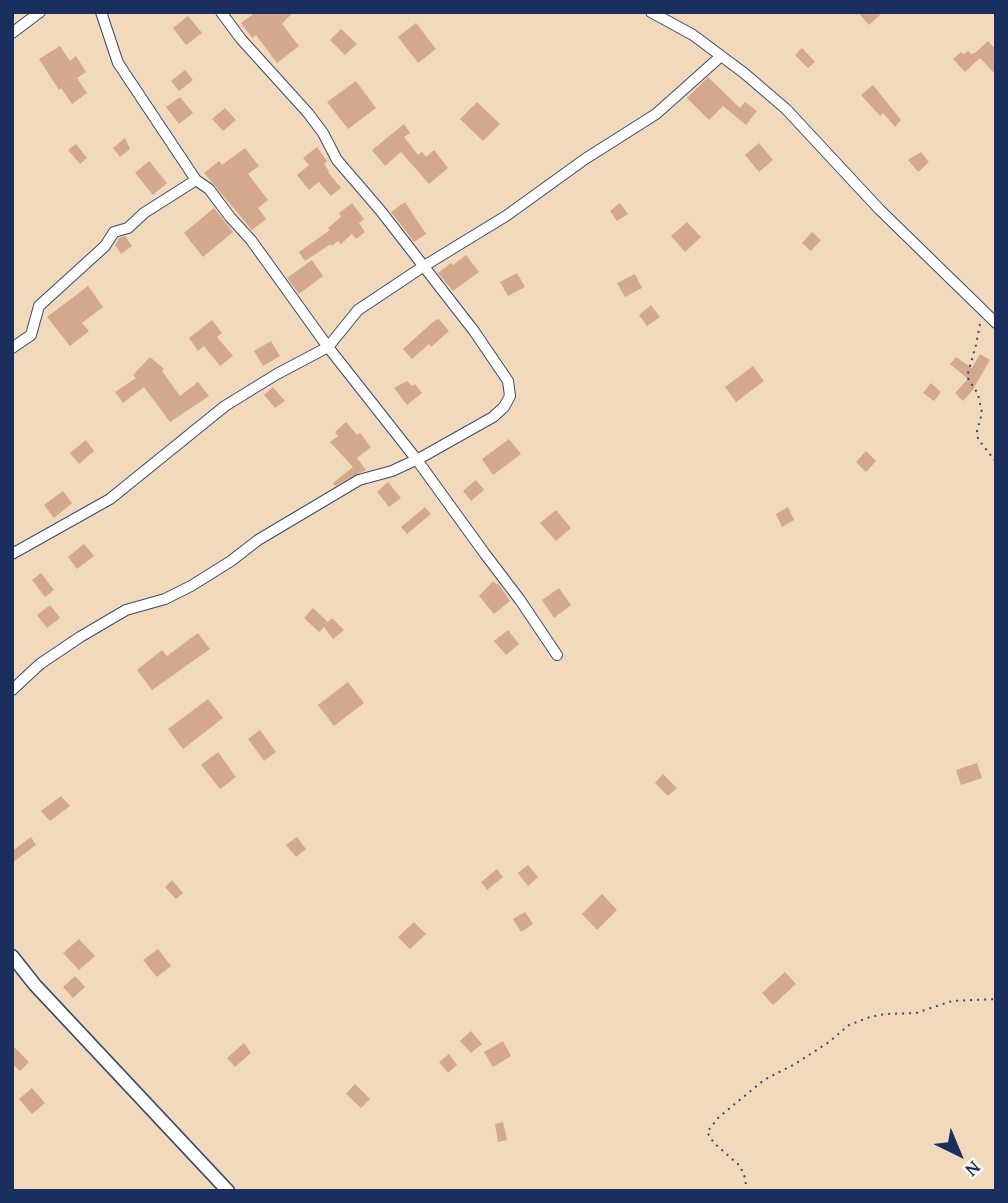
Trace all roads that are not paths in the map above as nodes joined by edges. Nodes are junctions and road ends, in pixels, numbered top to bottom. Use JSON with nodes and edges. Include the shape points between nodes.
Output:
{"nodes":[{"id":1,"x":40,"y":12,"type":"edge"},
{"id":2,"x":101,"y":12,"type":"edge"},
{"id":3,"x":221,"y":12,"type":"edge"},
{"id":4,"x":651,"y":12,"type":"edge"},
{"id":5,"x":668,"y":16,"type":"edge"},
{"id":6,"x":12,"y":33,"type":"edge"},
{"id":7,"x":721,"y":56,"type":"junction"},
{"id":8,"x":196,"y":180,"type":"junction"},
{"id":9,"x":424,"y":266,"type":"junction"},
{"id":10,"x":996,"y":323,"type":"edge"},
{"id":11,"x":328,"y":347,"type":"junction"},
{"id":12,"x":12,"y":348,"type":"edge"},
{"id":13,"x":417,"y":460,"type":"junction"},
{"id":14,"x":12,"y":554,"type":"edge"},
{"id":15,"x":557,"y":655,"type":"dead end"},
{"id":16,"x":12,"y":690,"type":"edge"},
{"id":17,"x":12,"y":956,"type":"edge"},
{"id":18,"x":228,"y":1191,"type":"edge"}],
"edges":[{"from":1,"to":6,"type":"street"},
{"from":2,"to":8,"type":"street","via":[[118,63]]},
{"from":3,"to":9,"type":"street","via":[[308,113],[337,160]]},
{"from":4,"to":5,"type":"street"},
{"from":5,"to":7,"type":"street"},
{"from":7,"to":9,"type":"street","via":[[656,114]]},
{"from":7,"to":10,"type":"street","via":[[786,109],[879,209]]},
{"from":8,"to":11,"type":"street","via":[[209,189],[251,240]]},
{"from":8,"to":12,"type":"street","via":[[128,228],[114,232],[105,246],[39,306],[31,335]]},
{"from":9,"to":11,"type":"street","via":[[358,310]]},
{"from":9,"to":13,"type":"street","via":[[498,365],[508,381],[510,396],[493,417]]},
{"from":11,"to":13,"type":"street"},
{"from":11,"to":14,"type":"street","via":[[225,406],[110,499]]},
{"from":13,"to":15,"type":"street"},
{"from":13,"to":16,"type":"street","via":[[359,480],[177,594],[115,616],[40,664]]},
{"from":17,"to":18,"type":"street"}]}
